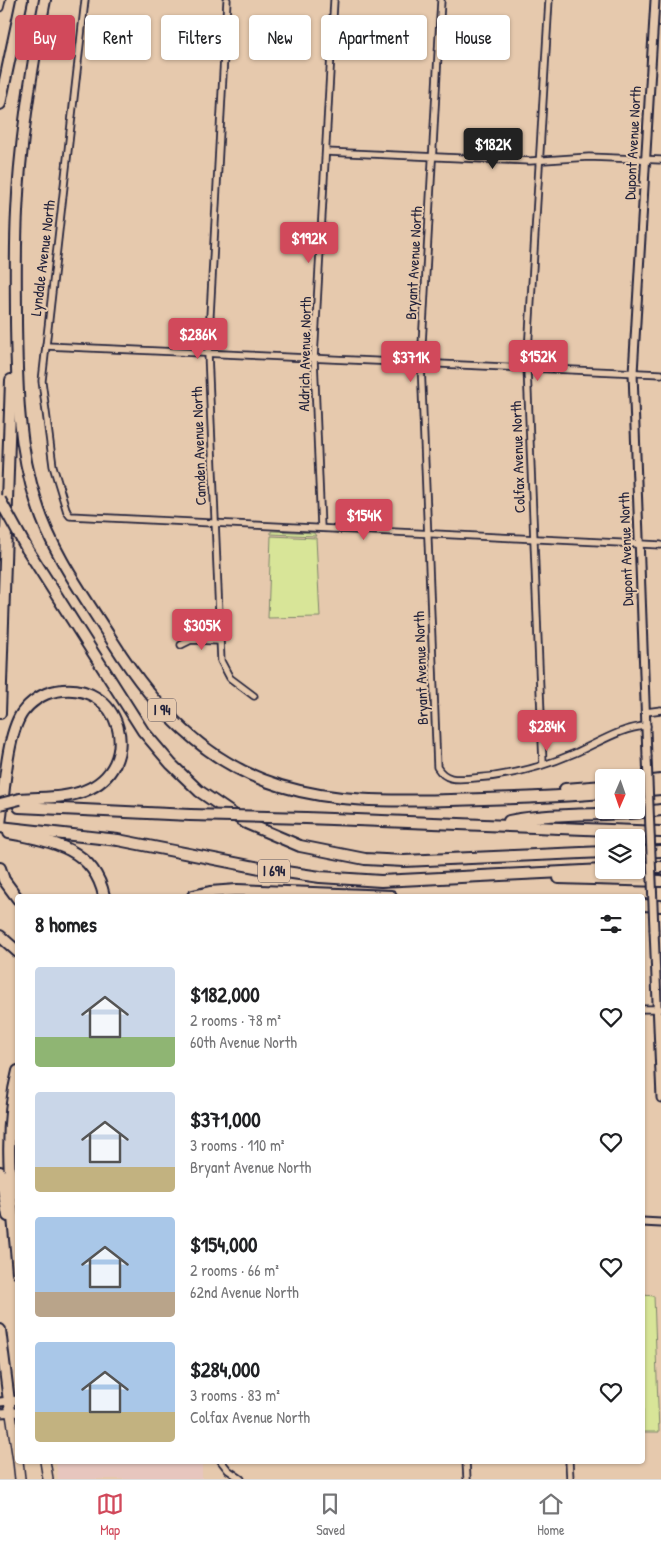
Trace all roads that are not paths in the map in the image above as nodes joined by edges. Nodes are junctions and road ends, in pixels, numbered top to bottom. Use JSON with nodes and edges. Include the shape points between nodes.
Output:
{"nodes":[{"id":1,"x":2,"y":0,"type":"edge"},
{"id":2,"x":22,"y":0,"type":"edge"},
{"id":3,"x":45,"y":0,"type":"edge"},
{"id":4,"x":85,"y":0,"type":"edge"},
{"id":5,"x":227,"y":0,"type":"edge"},
{"id":6,"x":334,"y":0,"type":"edge"},
{"id":7,"x":441,"y":0,"type":"edge"},
{"id":8,"x":549,"y":0,"type":"edge"},
{"id":9,"x":655,"y":0,"type":"edge"},
{"id":10,"x":0,"y":8,"type":"edge"},
{"id":11,"x":0,"y":104,"type":"edge"},
{"id":12,"x":326,"y":152,"type":"junction"},
{"id":13,"x":432,"y":158,"type":"junction"},
{"id":14,"x":646,"y":160,"type":"junction"},
{"id":15,"x":661,"y":160,"type":"edge"},
{"id":16,"x":539,"y":161,"type":"junction"},
{"id":17,"x":16,"y":282,"type":"junction"},
{"id":18,"x":46,"y":346,"type":"junction"},
{"id":19,"x":208,"y":353,"type":"junction"},
{"id":20,"x":314,"y":358,"type":"junction"},
{"id":21,"x":421,"y":363,"type":"junction"},
{"id":22,"x":527,"y":368,"type":"junction"},
{"id":23,"x":633,"y":373,"type":"junction"},
{"id":24,"x":661,"y":374,"type":"edge"},
{"id":25,"x":0,"y":500,"type":"edge"},
{"id":26,"x":215,"y":524,"type":"junction"},
{"id":27,"x":321,"y":528,"type":"junction"},
{"id":28,"x":427,"y":533,"type":"junction"},
{"id":29,"x":534,"y":538,"type":"junction"},
{"id":30,"x":639,"y":544,"type":"junction"},
{"id":31,"x":661,"y":545,"type":"edge"},
{"id":32,"x":219,"y":640,"type":"junction"},
{"id":33,"x":181,"y":645,"type":"dead end"},
{"id":34,"x":254,"y":696,"type":"dead end"},
{"id":35,"x":661,"y":710,"type":"edge"},
{"id":36,"x":646,"y":712,"type":"junction"},
{"id":37,"x":0,"y":713,"type":"edge"},
{"id":38,"x":647,"y":726,"type":"junction"},
{"id":39,"x":542,"y":764,"type":"junction"},
{"id":40,"x":661,"y":780,"type":"edge"},
{"id":41,"x":645,"y":782,"type":"edge"},
{"id":42,"x":595,"y":787,"type":"edge"},
{"id":43,"x":661,"y":789,"type":"edge"},
{"id":44,"x":645,"y":790,"type":"edge"},
{"id":45,"x":595,"y":794,"type":"edge"},
{"id":46,"x":547,"y":797,"type":"junction"},
{"id":47,"x":19,"y":803,"type":"junction"},
{"id":48,"x":0,"y":804,"type":"edge"},
{"id":49,"x":661,"y":810,"type":"edge"},
{"id":50,"x":493,"y":824,"type":"junction"},
{"id":51,"x":0,"y":826,"type":"edge"},
{"id":52,"x":661,"y":826,"type":"edge"},
{"id":53,"x":586,"y":828,"type":"junction"},
{"id":54,"x":15,"y":831,"type":"junction"},
{"id":55,"x":0,"y":832,"type":"edge"},
{"id":56,"x":661,"y":832,"type":"edge"},
{"id":57,"x":661,"y":851,"type":"edge"},
{"id":58,"x":595,"y":852,"type":"edge"},
{"id":59,"x":645,"y":852,"type":"edge"},
{"id":60,"x":645,"y":867,"type":"edge"},
{"id":61,"x":661,"y":867,"type":"edge"},
{"id":62,"x":0,"y":868,"type":"edge"},
{"id":63,"x":595,"y":871,"type":"edge"},
{"id":64,"x":536,"y":875,"type":"junction"},
{"id":65,"x":661,"y":881,"type":"edge"},
{"id":66,"x":103,"y":894,"type":"edge"},
{"id":67,"x":202,"y":894,"type":"edge"},
{"id":68,"x":340,"y":894,"type":"edge"},
{"id":69,"x":15,"y":895,"type":"edge"},
{"id":70,"x":645,"y":901,"type":"edge"},
{"id":71,"x":661,"y":901,"type":"edge"},
{"id":72,"x":645,"y":905,"type":"edge"},
{"id":73,"x":661,"y":906,"type":"edge"},
{"id":74,"x":0,"y":936,"type":"edge"},
{"id":75,"x":15,"y":949,"type":"edge"},
{"id":76,"x":645,"y":1009,"type":"edge"},
{"id":77,"x":659,"y":1009,"type":"edge"},
{"id":78,"x":15,"y":1086,"type":"edge"},
{"id":79,"x":661,"y":1098,"type":"edge"},
{"id":80,"x":0,"y":1172,"type":"edge"},
{"id":81,"x":645,"y":1222,"type":"edge"},
{"id":82,"x":661,"y":1222,"type":"edge"},
{"id":83,"x":15,"y":1223,"type":"edge"},
{"id":84,"x":15,"y":1261,"type":"edge"},
{"id":85,"x":0,"y":1330,"type":"edge"},
{"id":86,"x":9,"y":1401,"type":"edge"},
{"id":87,"x":14,"y":1412,"type":"edge"},
{"id":88,"x":0,"y":1413,"type":"edge"},
{"id":89,"x":18,"y":1464,"type":"edge"},
{"id":90,"x":46,"y":1464,"type":"edge"},
{"id":91,"x":223,"y":1464,"type":"edge"},
{"id":92,"x":466,"y":1464,"type":"edge"},
{"id":93,"x":569,"y":1464,"type":"edge"},
{"id":94,"x":20,"y":1479,"type":"edge"},
{"id":95,"x":48,"y":1479,"type":"edge"},
{"id":96,"x":241,"y":1479,"type":"edge"},
{"id":97,"x":467,"y":1479,"type":"edge"},
{"id":98,"x":570,"y":1479,"type":"edge"}],
"edges":[{"from":1,"to":10,"type":"street"},
{"from":2,"to":11,"type":"highway"},
{"from":3,"to":17,"type":"highway","number":"I 94","via":[[22,147]]},
{"from":4,"to":18,"type":"street","name":"Lyndale Avenue North"},
{"from":5,"to":19,"type":"street","name":"Camden Avenue North"},
{"from":6,"to":12,"type":"street","name":"Aldrich Avenue North"},
{"from":7,"to":13,"type":"street","name":"Bryant Avenue North"},
{"from":8,"to":16,"type":"street","name":"Colfax Avenue North"},
{"from":9,"to":14,"type":"street","name":"Dupont Avenue North"},
{"from":12,"to":13,"type":"street"},
{"from":12,"to":20,"type":"street","name":"Aldrich Avenue North"},
{"from":13,"to":16,"type":"street"},
{"from":13,"to":21,"type":"street","name":"Bryant Avenue North"},
{"from":14,"to":15,"type":"street"},
{"from":14,"to":16,"type":"street","via":[[589,157]]},
{"from":14,"to":23,"type":"street","name":"Dupont Avenue North"},
{"from":16,"to":22,"type":"street","name":"Colfax Avenue North"},
{"from":17,"to":37,"type":"highway"},
{"from":17,"to":46,"type":"highway","number":"I 94","via":[[18,415],[24,456],[37,505],[73,581],[140,682],[172,721],[235,767],[279,786],[314,795],[376,800]]},
{"from":18,"to":19,"type":"street"},
{"from":18,"to":26,"type":"street","name":"Lyndale Avenue North","via":[[42,381],[48,438],[53,466],[70,516]]},
{"from":19,"to":20,"type":"street"},
{"from":19,"to":26,"type":"street","name":"Camden Avenue North"},
{"from":20,"to":21,"type":"street"},
{"from":20,"to":27,"type":"street","name":"Aldrich Avenue North"},
{"from":21,"to":22,"type":"street"},
{"from":21,"to":28,"type":"street","name":"Bryant Avenue North"},
{"from":22,"to":23,"type":"street"},
{"from":22,"to":29,"type":"street","name":"Colfax Avenue North"},
{"from":23,"to":24,"type":"street"},
{"from":23,"to":30,"type":"street","name":"Dupont Avenue North"},
{"from":25,"to":58,"type":"highway","number":"I 94","bridge":true,"via":[[154,744],[199,791],[246,823],[300,846],[365,859],[404,861]]},
{"from":26,"to":27,"type":"street"},
{"from":26,"to":32,"type":"street","name":"Camden Avenue North"},
{"from":27,"to":28,"type":"street"},
{"from":28,"to":29,"type":"street"},
{"from":28,"to":39,"type":"street","name":"Bryant Avenue North","via":[[437,767],[445,777],[461,779],[518,772]]},
{"from":29,"to":30,"type":"street"},
{"from":29,"to":39,"type":"street","name":"Colfax Avenue North"},
{"from":30,"to":31,"type":"street"},
{"from":30,"to":36,"type":"street","name":"Dupont Avenue North"},
{"from":32,"to":33,"type":"street","via":[[191,640]]},
{"from":32,"to":34,"type":"street","name":"Camden Avenue North","via":[[223,668],[230,678]]},
{"from":35,"to":36,"type":"street"},
{"from":36,"to":38,"type":"street","name":"Dupont Avenue North"},
{"from":38,"to":39,"type":"street","via":[[630,728]]},
{"from":38,"to":77,"type":"street","name":"Dupont Avenue North","bridge":true},
{"from":40,"to":41,"type":"highway"},
{"from":42,"to":46,"type":"highway","via":[[566,789]]},
{"from":43,"to":44,"type":"highway"},
{"from":45,"to":46,"type":"highway","number":"I 94"},
{"from":47,"to":48,"type":"highway"},
{"from":47,"to":50,"type":"highway","bridge":true,"via":[[190,814]]},
{"from":47,"to":51,"type":"highway","via":[[74,794],[95,785],[109,774],[118,758],[120,736],[115,718],[101,701],[86,692],[63,689],[41,696],[25,709],[12,742]]},
{"from":49,"to":50,"type":"highway","via":[[536,816]]},
{"from":50,"to":53,"type":"highway"},
{"from":51,"to":54,"type":"highway","number":"I 694"},
{"from":52,"to":53,"type":"highway"},
{"from":53,"to":56,"type":"highway"},
{"from":54,"to":55,"type":"highway"},
{"from":54,"to":64,"type":"highway","number":"I 694","via":[[118,840],[320,877],[381,881]]},
{"from":54,"to":66,"type":"highway","via":[[77,852],[96,873]]},
{"from":57,"to":59,"type":"highway"},
{"from":60,"to":61,"type":"highway"},
{"from":62,"to":69,"type":"highway"},
{"from":63,"to":64,"type":"highway","number":"I 694"},
{"from":64,"to":65,"type":"highway","via":[[576,880]]},
{"from":67,"to":68,"type":"highway","via":[[237,890]]},
{"from":70,"to":71,"type":"highway"},
{"from":72,"to":73,"type":"highway"},
{"from":74,"to":75,"type":"highway"},
{"from":76,"to":77,"type":"street"},
{"from":77,"to":79,"type":"street","name":"Dupont Avenue North"},
{"from":78,"to":83,"type":"highway","via":[[10,1142]]},
{"from":80,"to":84,"type":"highway"},
{"from":81,"to":82,"type":"street"},
{"from":85,"to":86,"type":"highway"},
{"from":86,"to":87,"type":"highway"},
{"from":87,"to":88,"type":"street"},
{"from":89,"to":94,"type":"highway"},
{"from":90,"to":95,"type":"highway"},
{"from":91,"to":96,"type":"street"},
{"from":92,"to":97,"type":"street"},
{"from":93,"to":98,"type":"street"}]}
